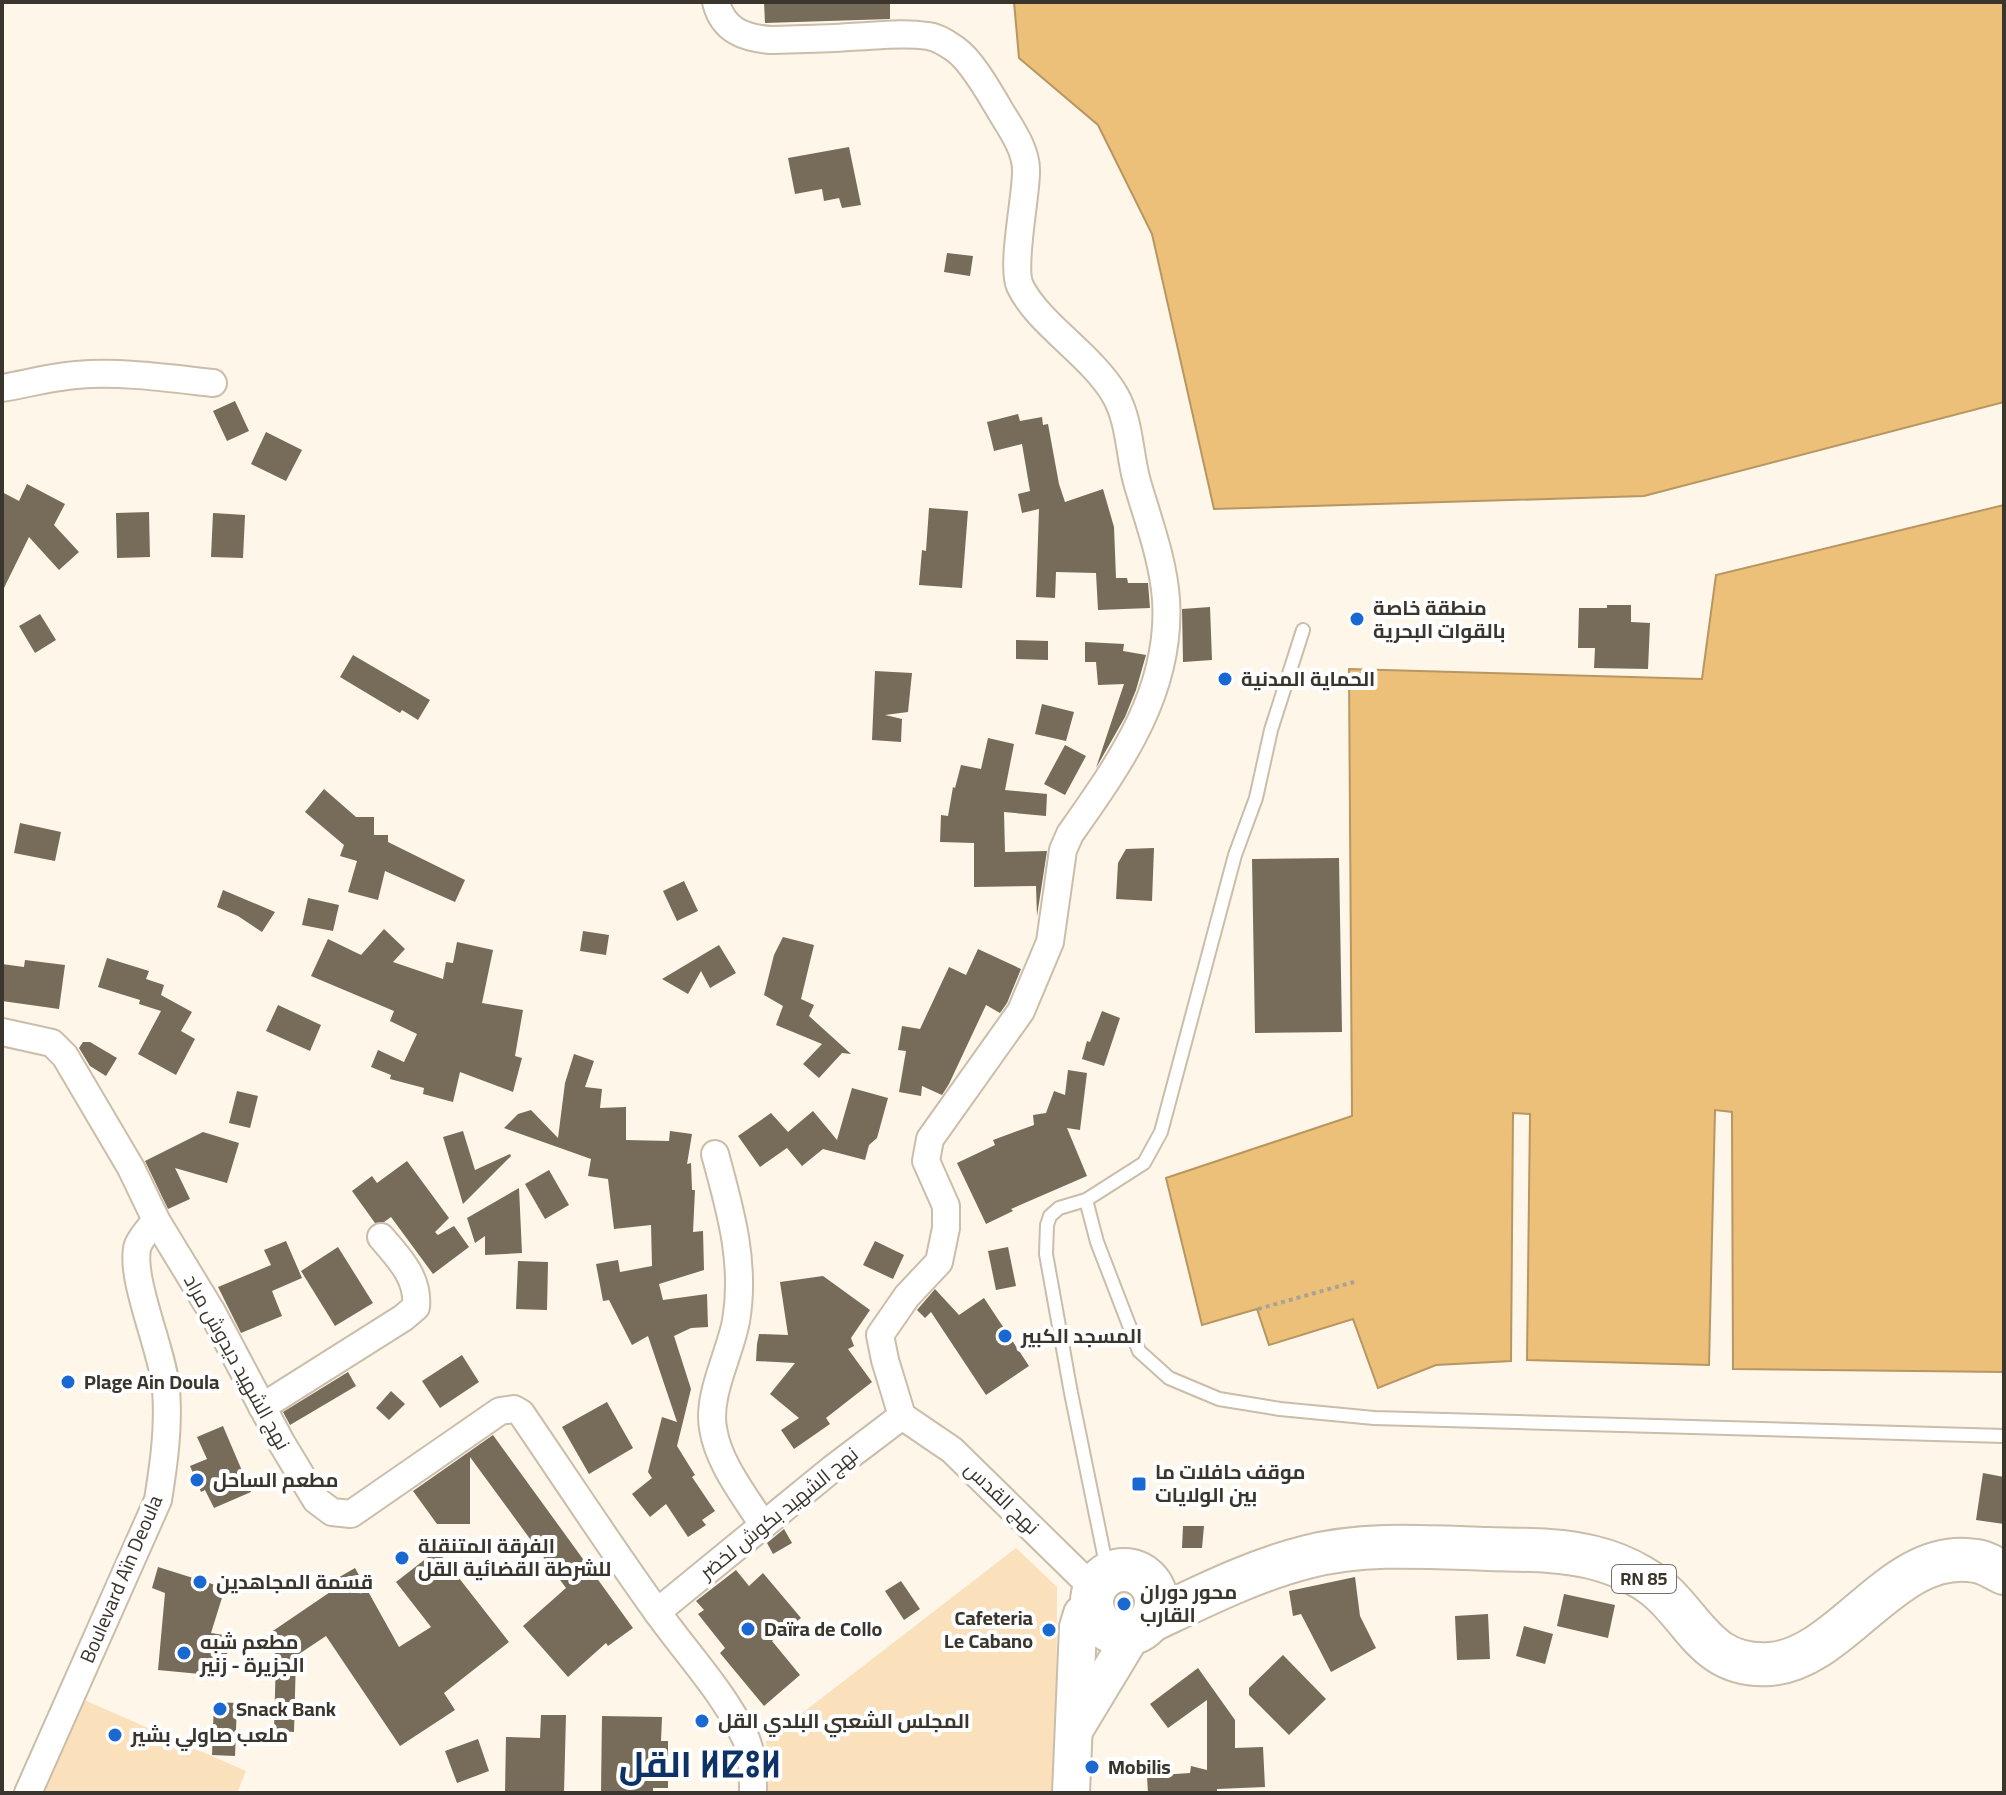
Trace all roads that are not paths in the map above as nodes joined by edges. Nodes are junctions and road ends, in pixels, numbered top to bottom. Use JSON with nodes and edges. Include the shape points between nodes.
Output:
{"nodes":[{"id":1,"x":716,"y":2,"type":"edge"},
{"id":2,"x":213,"y":383,"type":"dead end"},
{"id":3,"x":2,"y":388,"type":"edge"},
{"id":4,"x":1303,"y":630,"type":"dead end"},
{"id":5,"x":2,"y":1032,"type":"edge"},
{"id":6,"x":715,"y":1154,"type":"dead end"},
{"id":7,"x":1086,"y":1200,"type":"junction"},
{"id":8,"x":156,"y":1220,"type":"junction"},
{"id":9,"x":381,"y":1237,"type":"dead end"},
{"id":10,"x":262,"y":1407,"type":"junction"},
{"id":11,"x":902,"y":1416,"type":"junction"},
{"id":12,"x":2004,"y":1436,"type":"edge"},
{"id":13,"x":763,"y":1525,"type":"junction"},
{"id":14,"x":2004,"y":1573,"type":"edge"},
{"id":15,"x":1228,"y":1584,"type":"junction"},
{"id":16,"x":1109,"y":1586,"type":"junction"},
{"id":17,"x":657,"y":1612,"type":"junction"},
{"id":18,"x":1142,"y":1627,"type":"junction"},
{"id":19,"x":1072,"y":1734,"type":"junction"},
{"id":20,"x":28,"y":1793,"type":"edge"},
{"id":21,"x":753,"y":1793,"type":"edge"},
{"id":22,"x":1071,"y":1793,"type":"edge"}],
"edges":[{"from":1,"to":11,"type":"street","via":[[726,23],[752,38],[931,36],[958,50],[983,83],[1027,165],[1018,282],[1027,299],[1098,370],[1123,411],[1166,600],[1164,639],[1145,714],[1063,850],[1050,942],[1021,1011],[930,1139],[926,1161],[946,1206],[939,1262],[880,1335]]},
{"from":2,"to":3,"type":"street","via":[[92,374]]},
{"from":4,"to":7,"type":"lane","via":[[1235,855],[1161,1132],[1144,1163]]},
{"from":5,"to":8,"type":"street","name":"نهج الشهيد ديدوش مراد","via":[[52,1043],[65,1056]]},
{"from":6,"to":13,"type":"street","via":[[731,1211],[740,1286],[713,1430],[730,1472]]},
{"from":7,"to":12,"type":"lane","via":[[1139,1351],[1169,1378],[1219,1399],[1374,1418]]},
{"from":7,"to":16,"type":"lane","via":[[1050,1216],[1046,1254]]},
{"from":8,"to":10,"type":"street","name":"نهج الشهيد ديدوش مراد"},
{"from":8,"to":20,"type":"street","name":"Boulevard Aïn Deoula","via":[[136,1257],[166,1387],[167,1449],[158,1500]]},
{"from":9,"to":10,"type":"street","via":[[407,1269],[417,1292],[416,1307]]},
{"from":10,"to":17,"type":"street","name":"نهج الشهيد ديدوش مراد","via":[[316,1500],[341,1515],[351,1514],[500,1411],[514,1409]]},
{"from":11,"to":13,"type":"street","name":"نهج الشهيد بكوش لخضر"},
{"from":11,"to":16,"type":"street","name":"نهج القدس","via":[[952,1450]]},
{"from":13,"to":17,"type":"street","name":"نهج الشهيد بكوش لخضر"},
{"from":14,"to":15,"type":"main road","number":"RN 85","via":[[1978,1561],[1935,1564],[1885,1591],[1797,1657],[1772,1664],[1720,1656],[1662,1589],[1589,1557],[1435,1547],[1334,1551]]},
{"from":15,"to":16,"type":"main road","number":"RN 85"},
{"from":15,"to":18,"type":"main road","number":"RN 85"},
{"from":16,"to":18,"type":"main road","via":[[1096,1618],[1111,1632]]},
{"from":16,"to":18,"type":"main road","via":[[1149,1580],[1157,1600]]},
{"from":16,"to":19,"type":"main road","via":[[1082,1614],[1078,1627]]},
{"from":17,"to":21,"type":"street","name":"نهج الشهيد ديدوش مراد","via":[[706,1674],[747,1742]]},
{"from":18,"to":19,"type":"main road"},
{"from":19,"to":22,"type":"main road"}]}
